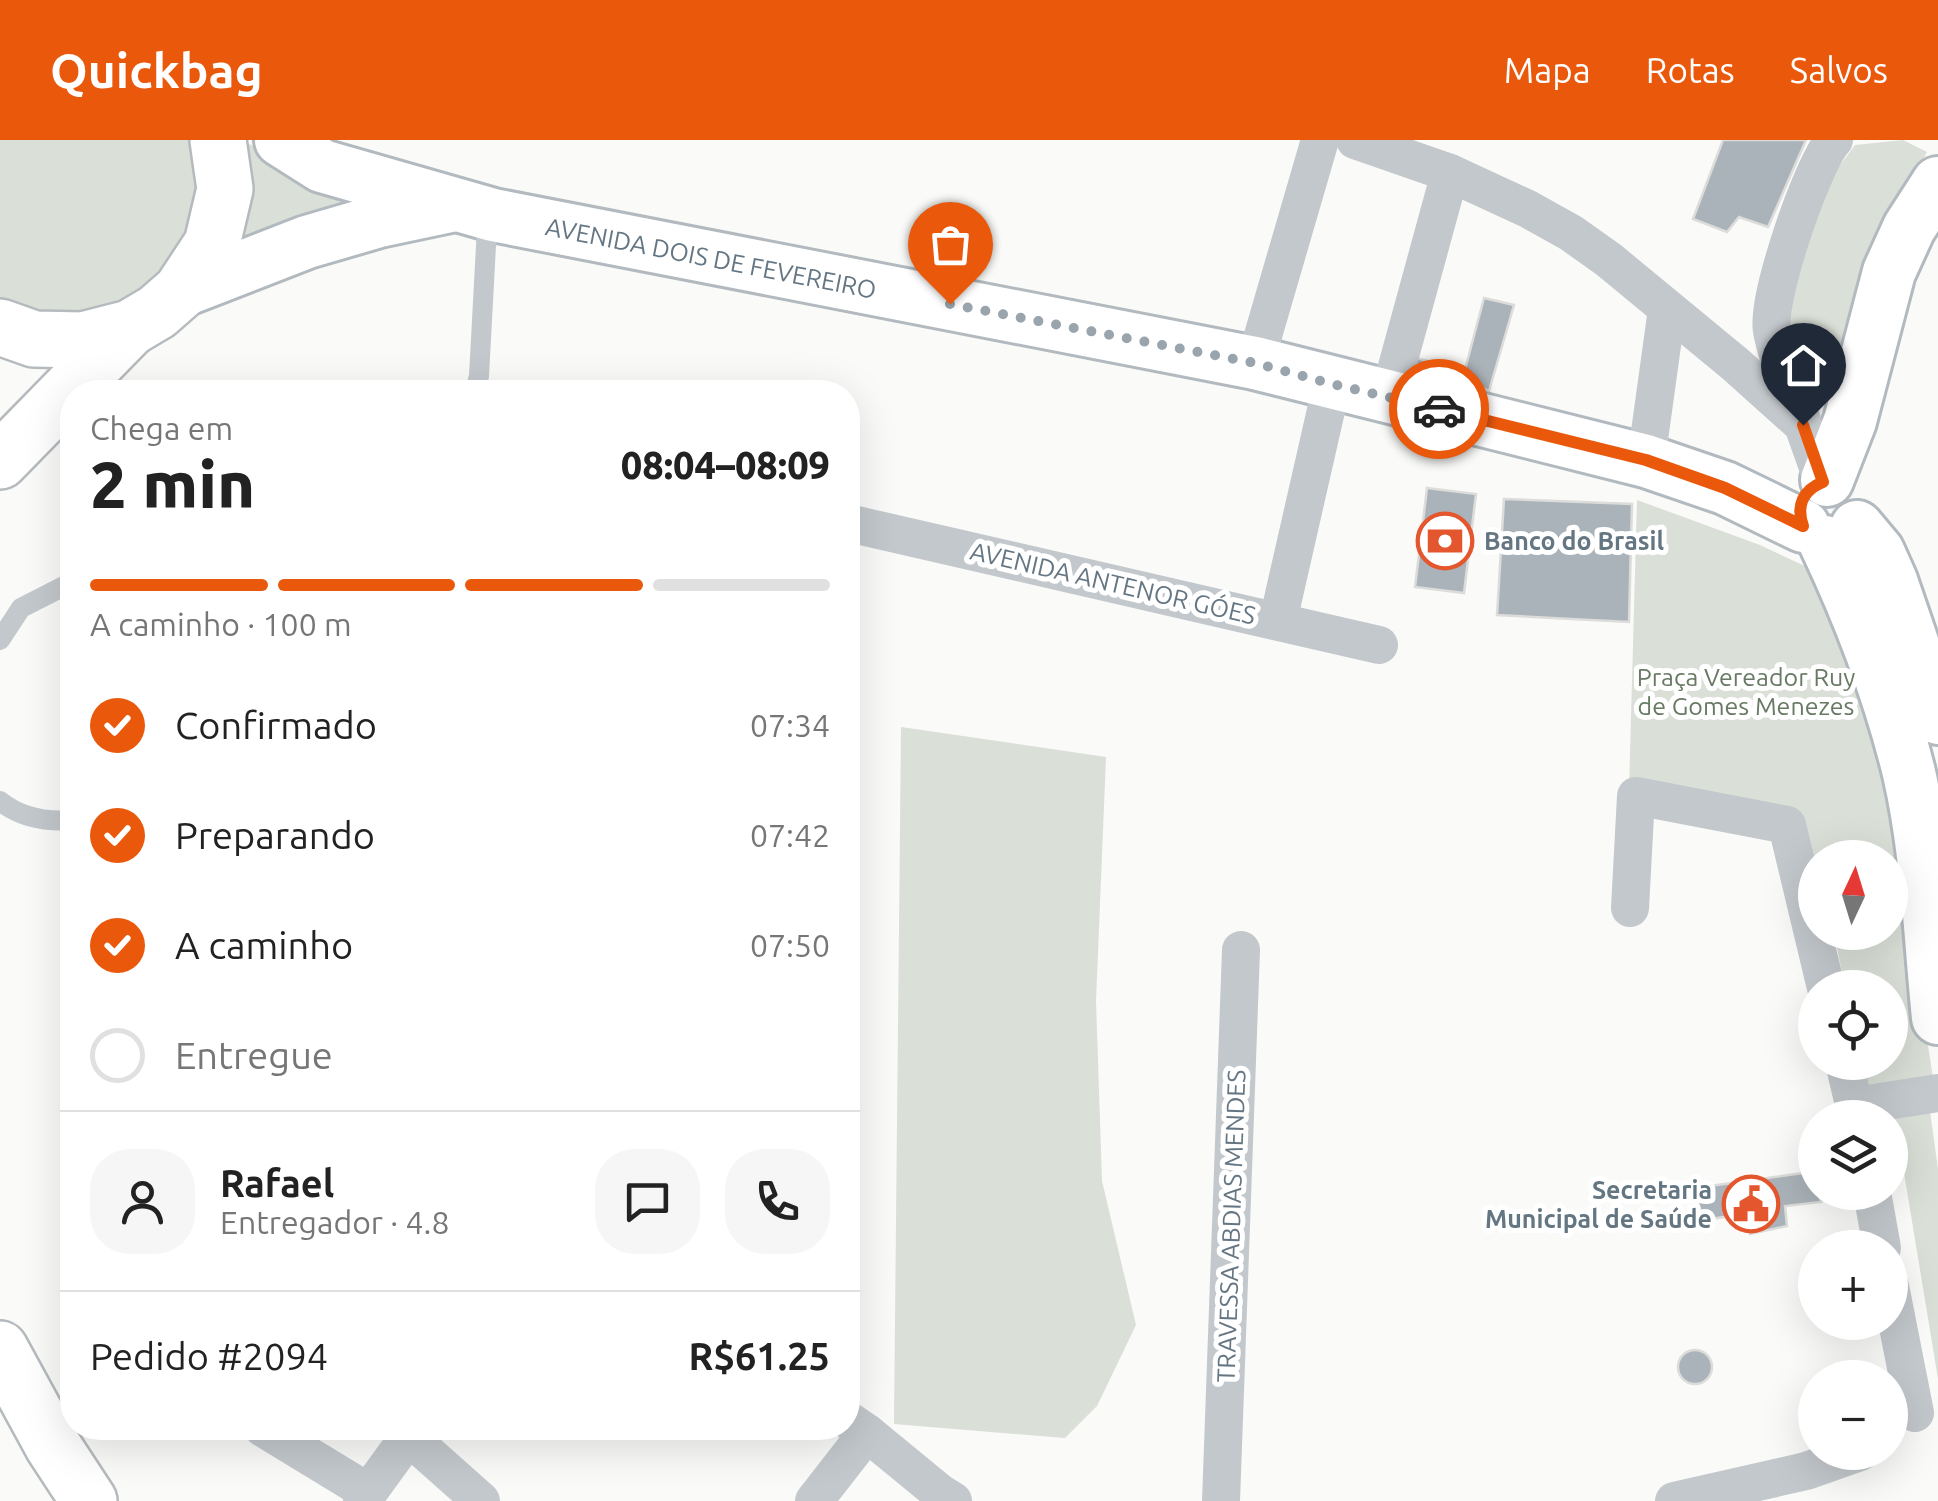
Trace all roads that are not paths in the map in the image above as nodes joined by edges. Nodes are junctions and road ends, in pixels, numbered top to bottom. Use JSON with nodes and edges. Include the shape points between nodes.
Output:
{"nodes":[{"id":1,"x":218,"y":140,"type":"edge"},
{"id":2,"x":280,"y":140,"type":"edge"},
{"id":3,"x":1320,"y":140,"type":"edge"},
{"id":4,"x":1355,"y":140,"type":"edge"},
{"id":5,"x":1834,"y":140,"type":"edge"},
{"id":6,"x":1450,"y":173,"type":"junction"},
{"id":7,"x":1938,"y":183,"type":"edge"},
{"id":8,"x":475,"y":210,"type":"junction"},
{"id":9,"x":181,"y":292,"type":"junction"},
{"id":10,"x":1667,"y":309,"type":"junction"},
{"id":11,"x":0,"y":327,"type":"edge"},
{"id":12,"x":130,"y":328,"type":"junction"},
{"id":13,"x":1255,"y":363,"type":"junction"},
{"id":14,"x":80,"y":380,"type":"edge"},
{"id":15,"x":478,"y":380,"type":"edge"},
{"id":16,"x":1332,"y":384,"type":"junction"},
{"id":17,"x":1390,"y":396,"type":"junction"},
{"id":18,"x":60,"y":400,"type":"edge"},
{"id":19,"x":1826,"y":423,"type":"junction"},
{"id":20,"x":1646,"y":460,"type":"junction"},
{"id":21,"x":0,"y":462,"type":"edge"},
{"id":22,"x":1828,"y":507,"type":"junction"},
{"id":23,"x":860,"y":526,"type":"edge"},
{"id":24,"x":60,"y":588,"type":"edge"},
{"id":25,"x":1278,"y":621,"type":"junction"},
{"id":26,"x":0,"y":640,"type":"edge"},
{"id":27,"x":1379,"y":645,"type":"dead end"},
{"id":28,"x":1938,"y":718,"type":"edge"},
{"id":29,"x":0,"y":801,"type":"edge"},
{"id":30,"x":60,"y":820,"type":"edge"},
{"id":31,"x":1630,"y":908,"type":"dead end"},
{"id":32,"x":1241,"y":950,"type":"dead end"},
{"id":33,"x":1822,"y":970,"type":"edge"},
{"id":34,"x":1938,"y":1018,"type":"edge"},
{"id":35,"x":1938,"y":1093,"type":"edge"},
{"id":36,"x":1908,"y":1100,"type":"edge"},
{"id":37,"x":1900,"y":1340,"type":"edge"},
{"id":38,"x":0,"y":1349,"type":"edge"},
{"id":39,"x":1914,"y":1418,"type":"edge"},
{"id":40,"x":860,"y":1428,"type":"edge"},
{"id":41,"x":281,"y":1440,"type":"edge"},
{"id":42,"x":406,"y":1440,"type":"edge"},
{"id":43,"x":420,"y":1440,"type":"edge"},
{"id":44,"x":850,"y":1440,"type":"edge"},
{"id":45,"x":1809,"y":1470,"type":"edge"},
{"id":46,"x":365,"y":1497,"type":"edge"},
{"id":47,"x":89,"y":1501,"type":"edge"},
{"id":48,"x":481,"y":1501,"type":"edge"},
{"id":49,"x":814,"y":1501,"type":"edge"},
{"id":50,"x":953,"y":1501,"type":"edge"},
{"id":51,"x":1221,"y":1501,"type":"edge"},
{"id":52,"x":1674,"y":1501,"type":"edge"}],
"edges":[{"from":1,"to":9,"type":"main road","via":[[225,189],[212,244]]},
{"from":2,"to":8,"type":"street","name":"AVENIDA DOIS DE FEVEREIRO","via":[[322,166]]},
{"from":3,"to":13,"type":"street"},
{"from":4,"to":6,"type":"street"},
{"from":5,"to":19,"type":"street","via":[[1781,270],[1771,328]]},
{"from":6,"to":10,"type":"street","via":[[1571,233]]},
{"from":6,"to":17,"type":"street"},
{"from":7,"to":19,"type":"street","via":[[1908,228]]},
{"from":8,"to":9,"type":"street","name":"AVENIDA DOIS DE FEVEREIRO","via":[[379,222]]},
{"from":8,"to":13,"type":"street","name":"AVENIDA DOIS DE FEVEREIRO"},
{"from":8,"to":15,"type":"lane","via":[[488,228]]},
{"from":9,"to":12,"type":"main road"},
{"from":10,"to":19,"type":"street","via":[[1735,364]]},
{"from":10,"to":20,"type":"street"},
{"from":11,"to":12,"type":"main road","via":[[34,339],[83,340]]},
{"from":12,"to":14,"type":"main road"},
{"from":13,"to":16,"type":"street","name":"AVENIDA DOIS DE FEVEREIRO"},
{"from":16,"to":17,"type":"street","name":"AVENIDA DOIS DE FEVEREIRO"},
{"from":16,"to":25,"type":"street"},
{"from":17,"to":20,"type":"street","name":"AVENIDA DOIS DE FEVEREIRO"},
{"from":18,"to":21,"type":"main road"},
{"from":19,"to":22,"type":"street","via":[[1857,438],[1860,462]]},
{"from":20,"to":22,"type":"street","name":"AVENIDA DOIS DE FEVEREIRO","via":[[1725,488]]},
{"from":22,"to":28,"type":"street","via":[[1878,552]]},
{"from":22,"to":34,"type":"street","via":[[1910,777]]},
{"from":23,"to":25,"type":"street","name":"AVENIDA ANTENOR GÓES"},
{"from":24,"to":26,"type":"lane","via":[[22,608]]},
{"from":25,"to":27,"type":"street","name":"AVENIDA ANTENOR GÓES"},
{"from":29,"to":30,"type":"lane","via":[[39,820]]},
{"from":31,"to":33,"type":"street","via":[[1636,796],[1787,825]]},
{"from":32,"to":51,"type":"street","name":"TRAVESSA ABDIAS MENDES"},
{"from":35,"to":36,"type":"street"},
{"from":37,"to":39,"type":"street"},
{"from":38,"to":47,"type":"main road"},
{"from":40,"to":50,"type":"street"},
{"from":41,"to":46,"type":"street"},
{"from":42,"to":46,"type":"street"},
{"from":43,"to":48,"type":"street"},
{"from":44,"to":49,"type":"street"},
{"from":45,"to":52,"type":"street"}]}
